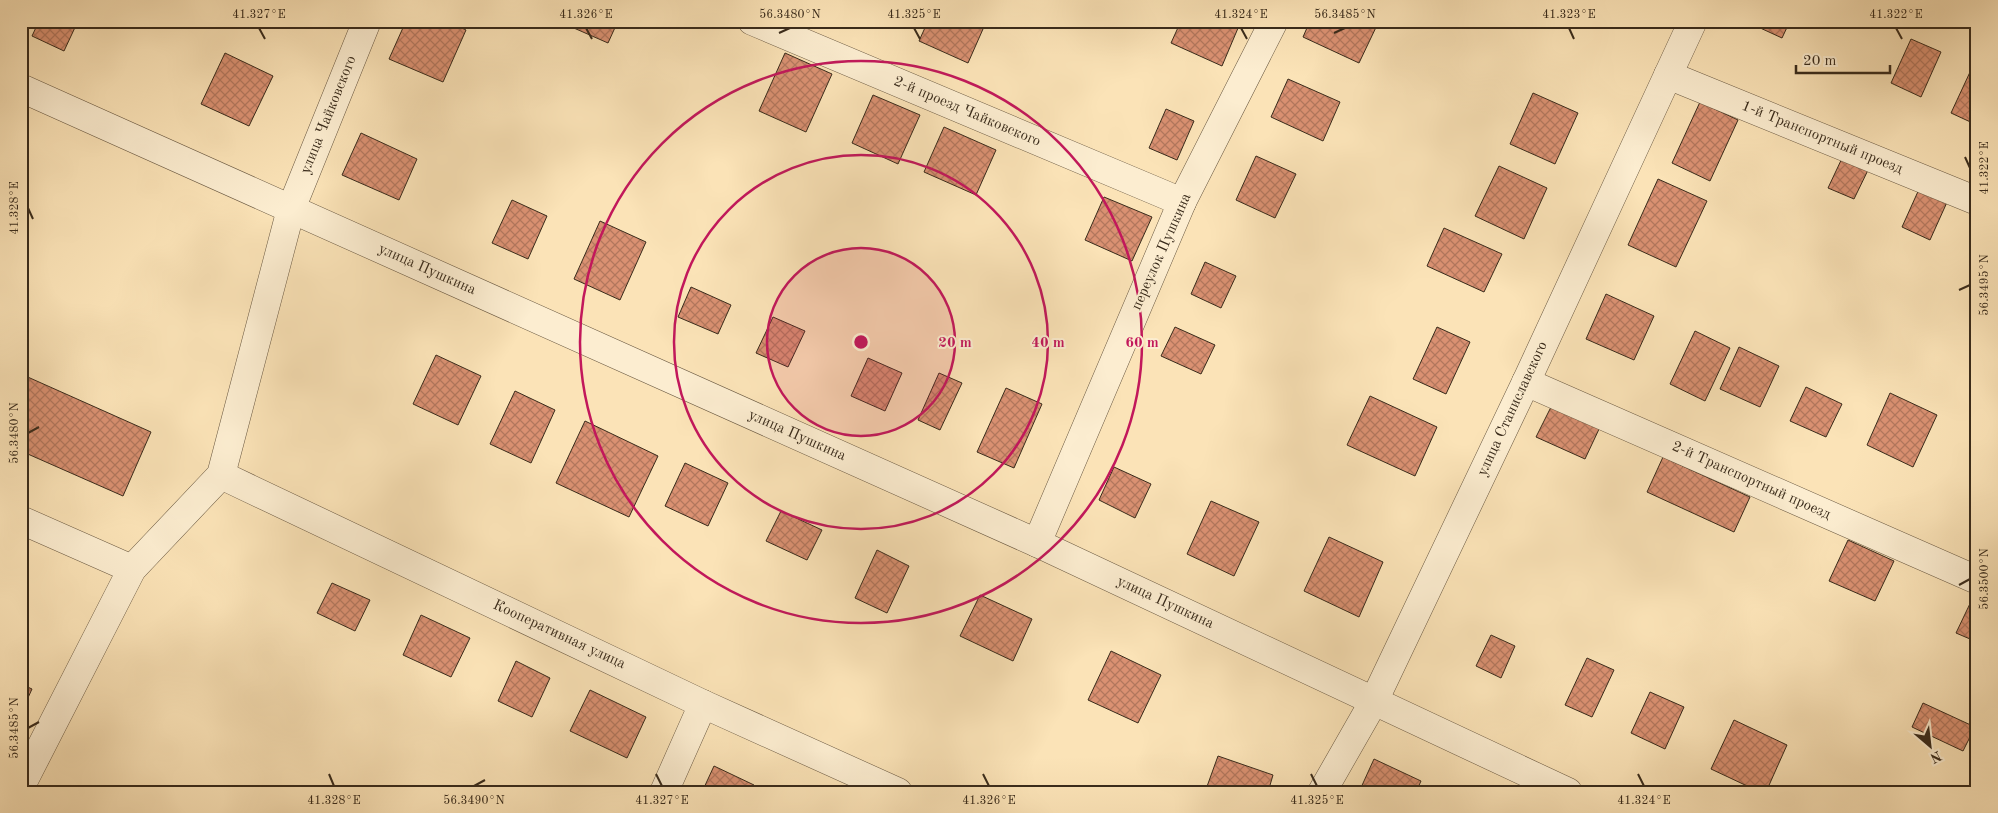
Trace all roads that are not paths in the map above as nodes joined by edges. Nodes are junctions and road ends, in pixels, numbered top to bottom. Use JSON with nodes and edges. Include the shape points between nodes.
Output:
{"nodes":[{"id":1,"x":367,"y":21,"type":"edge"},
{"id":2,"x":752,"y":21,"type":"edge"},
{"id":3,"x":1274,"y":21,"type":"edge"},
{"id":4,"x":1693,"y":21,"type":"edge"},
{"id":5,"x":1668,"y":75,"type":"junction"},
{"id":6,"x":21,"y":88,"type":"edge"},
{"id":7,"x":1977,"y":201,"type":"edge"},
{"id":8,"x":1182,"y":202,"type":"junction"},
{"id":9,"x":291,"y":209,"type":"junction"},
{"id":10,"x":1526,"y":382,"type":"junction"},
{"id":11,"x":221,"y":475,"type":"junction"},
{"id":12,"x":21,"y":520,"type":"edge"},
{"id":13,"x":1037,"y":543,"type":"junction"},
{"id":14,"x":132,"y":569,"type":"junction"},
{"id":15,"x":1977,"y":580,"type":"edge"},
{"id":16,"x":1374,"y":701,"type":"junction"},
{"id":17,"x":703,"y":704,"type":"junction"},
{"id":18,"x":21,"y":786,"type":"edge"},
{"id":19,"x":664,"y":792,"type":"edge"},
{"id":20,"x":898,"y":792,"type":"edge"},
{"id":21,"x":1322,"y":792,"type":"edge"},
{"id":22,"x":1568,"y":792,"type":"edge"}],
"edges":[{"from":1,"to":9,"type":"street","name":"улица Чайковского"},
{"from":2,"to":8,"type":"street","name":"2-й проезд Чайковского"},
{"from":3,"to":8,"type":"street","name":"переулок Пушкина"},
{"from":4,"to":5,"type":"street","name":"улица Станиславского"},
{"from":5,"to":7,"type":"street","name":"1-й Транспортный проезд"},
{"from":5,"to":10,"type":"street","name":"улица Станиславского"},
{"from":6,"to":9,"type":"street","name":"улица Пушкина"},
{"from":8,"to":13,"type":"street","name":"переулок Пушкина"},
{"from":9,"to":11,"type":"street","name":"улица Чайковского"},
{"from":9,"to":13,"type":"street","name":"улица Пушкина"},
{"from":10,"to":15,"type":"street","name":"2-й Транспортный проезд"},
{"from":10,"to":16,"type":"street","name":"улица Станиславского"},
{"from":11,"to":14,"type":"street"},
{"from":11,"to":17,"type":"street","name":"Кооперативная улица"},
{"from":12,"to":14,"type":"street"},
{"from":13,"to":16,"type":"street","name":"улица Пушкина"},
{"from":14,"to":18,"type":"street"},
{"from":16,"to":21,"type":"street","name":"улица Станиславского"},
{"from":16,"to":22,"type":"street","name":"улица Пушкина"},
{"from":17,"to":19,"type":"street"},
{"from":17,"to":20,"type":"street","name":"Кооперативная улица"}]}
